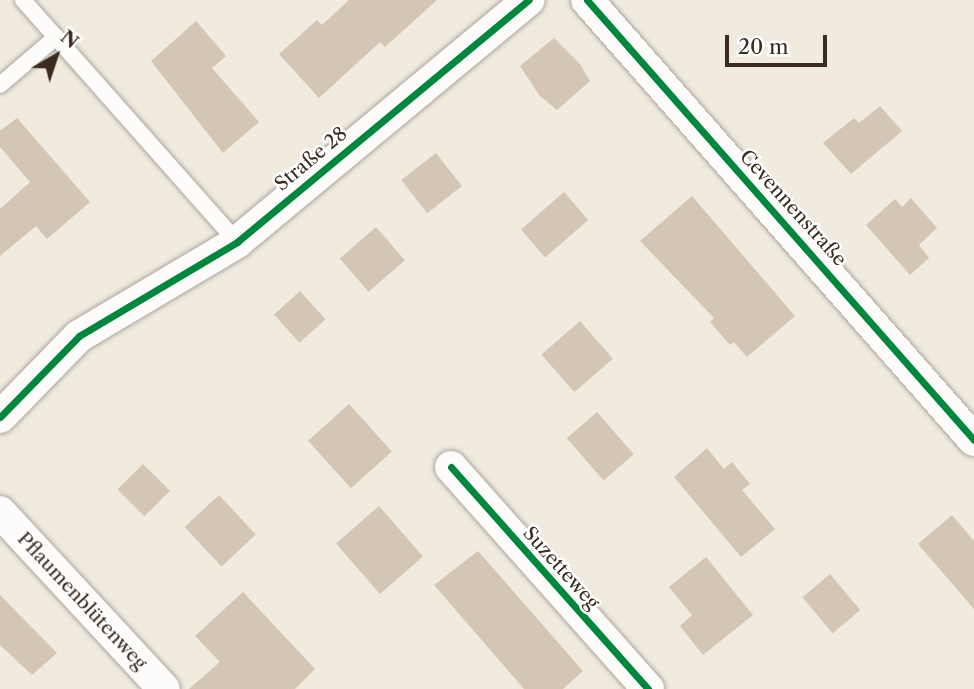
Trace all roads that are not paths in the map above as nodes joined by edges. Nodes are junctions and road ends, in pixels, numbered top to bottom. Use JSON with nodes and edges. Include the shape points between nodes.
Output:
{"nodes":[{"id":1,"x":23,"y":0,"type":"edge"},
{"id":2,"x":528,"y":0,"type":"edge"},
{"id":3,"x":587,"y":0,"type":"edge"},
{"id":4,"x":56,"y":37,"type":"junction"},
{"id":5,"x":0,"y":85,"type":"edge"},
{"id":6,"x":237,"y":242,"type":"junction"},
{"id":7,"x":0,"y":417,"type":"edge"},
{"id":8,"x":974,"y":440,"type":"edge"},
{"id":9,"x":451,"y":467,"type":"dead end"},
{"id":10,"x":0,"y":512,"type":"edge"},
{"id":11,"x":164,"y":689,"type":"edge"},
{"id":12,"x":648,"y":689,"type":"edge"}],
"edges":[{"from":1,"to":4,"type":"lane"},
{"from":2,"to":6,"type":"street","name":"Straße 28"},
{"from":3,"to":8,"type":"street","name":"Cevennenstraße"},
{"from":4,"to":5,"type":"lane"},
{"from":4,"to":6,"type":"lane"},
{"from":6,"to":7,"type":"street","name":"Straße 28","via":[[68,345]]},
{"from":9,"to":12,"type":"street","name":"Suzetteweg"},
{"from":10,"to":11,"type":"street","name":"Pflaumenblütenweg"}]}
